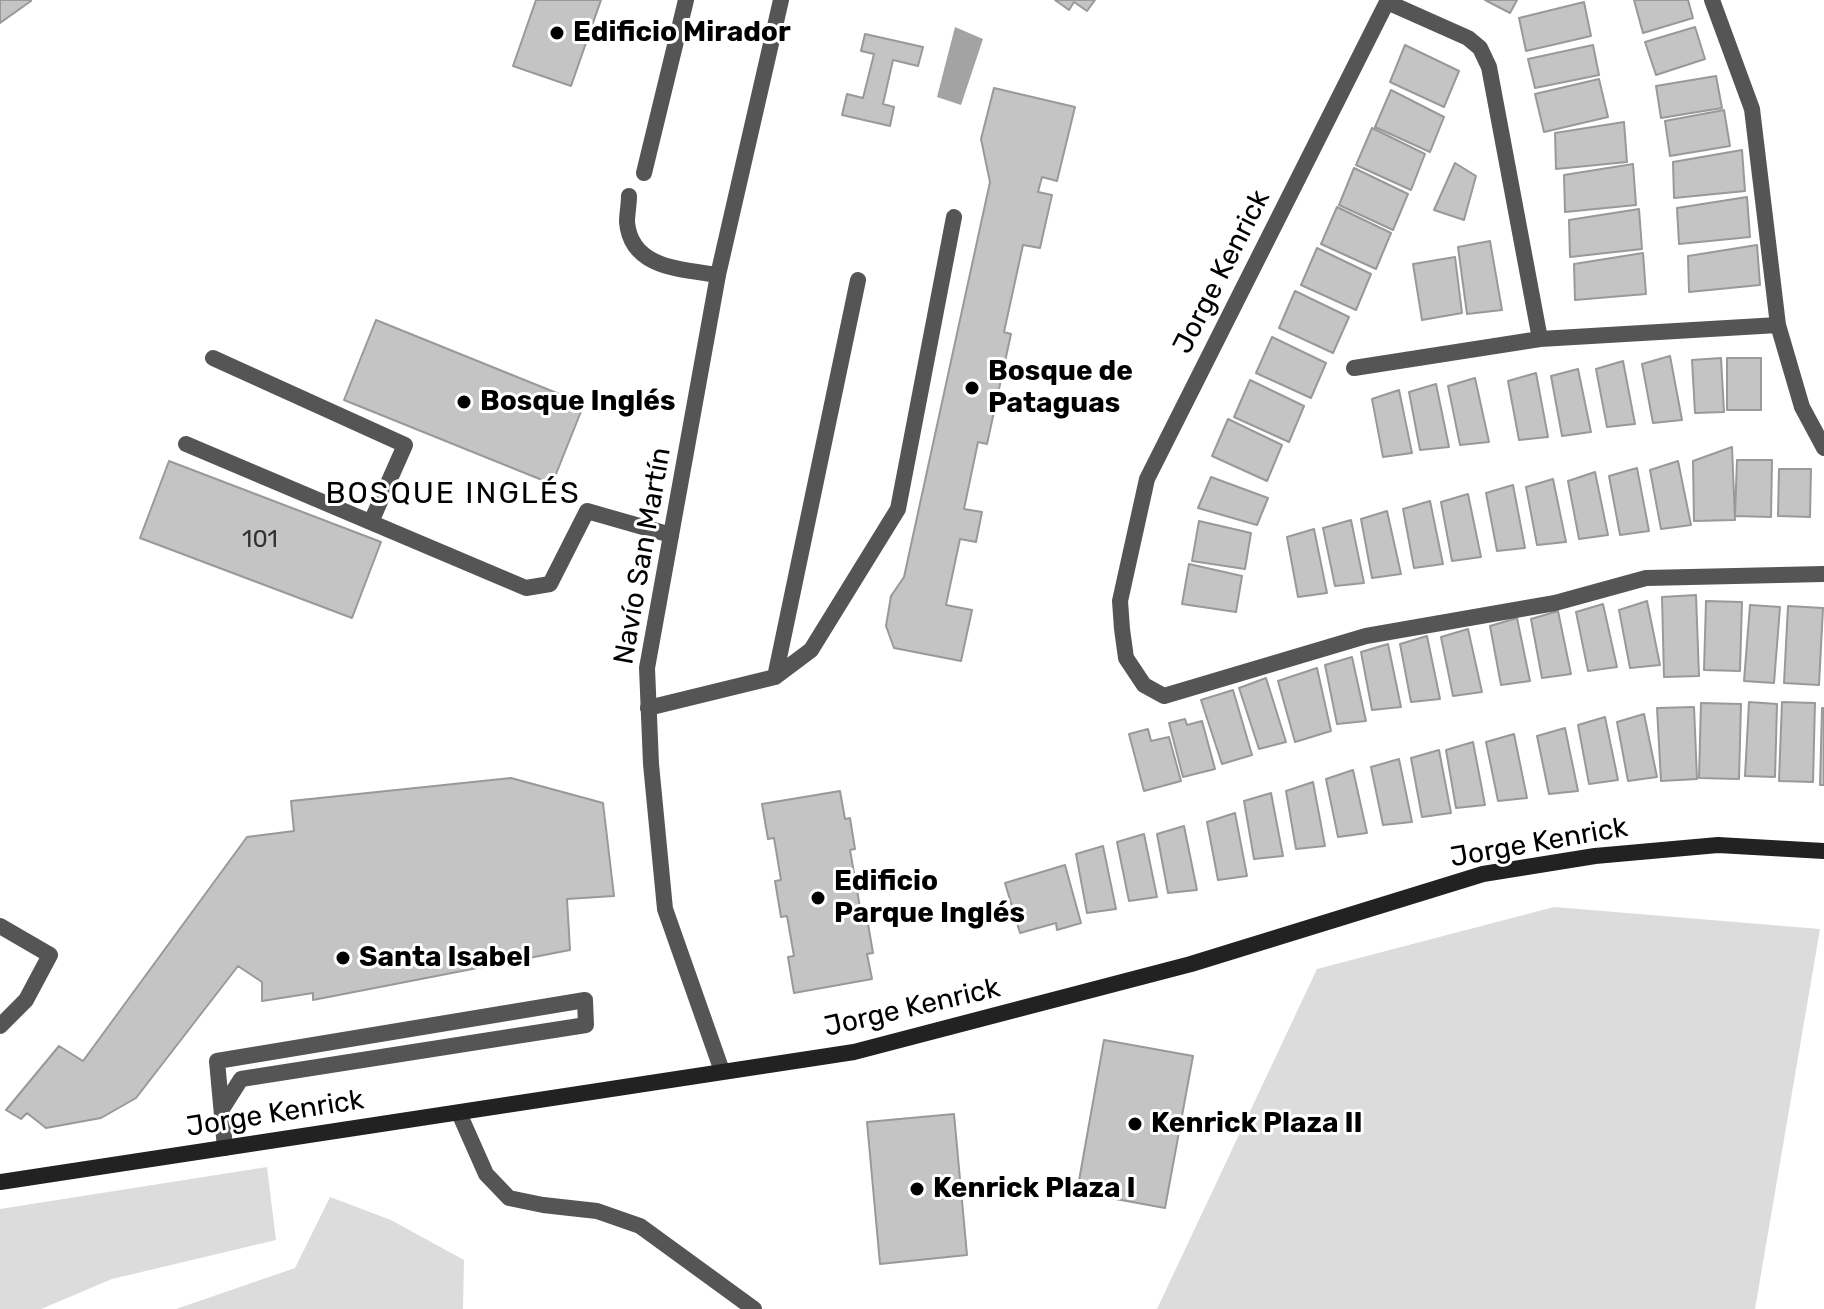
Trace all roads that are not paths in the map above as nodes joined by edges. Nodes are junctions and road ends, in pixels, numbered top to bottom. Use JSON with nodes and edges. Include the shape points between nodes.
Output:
{"nodes":[{"id":1,"x":686,"y":0,"type":"edge"},
{"id":2,"x":781,"y":0,"type":"edge"},
{"id":3,"x":1712,"y":0,"type":"edge"},
{"id":4,"x":1388,"y":1,"type":"edge"},
{"id":5,"x":644,"y":173,"type":"dead end"},
{"id":6,"x":629,"y":196,"type":"dead end"},
{"id":7,"x":954,"y":217,"type":"dead end"},
{"id":8,"x":718,"y":275,"type":"junction"},
{"id":9,"x":858,"y":280,"type":"dead end"},
{"id":10,"x":1778,"y":325,"type":"junction"},
{"id":11,"x":1540,"y":339,"type":"junction"},
{"id":12,"x":213,"y":358,"type":"dead end"},
{"id":13,"x":1354,"y":368,"type":"dead end"},
{"id":14,"x":186,"y":444,"type":"dead end"},
{"id":15,"x":1824,"y":448,"type":"edge"},
{"id":16,"x":371,"y":522,"type":"junction"},
{"id":17,"x":671,"y":535,"type":"junction"},
{"id":18,"x":1824,"y":574,"type":"edge"},
{"id":19,"x":775,"y":677,"type":"junction"},
{"id":20,"x":648,"y":708,"type":"junction"},
{"id":21,"x":1824,"y":851,"type":"edge"},
{"id":22,"x":0,"y":926,"type":"edge"},
{"id":23,"x":0,"y":1026,"type":"edge"},
{"id":24,"x":722,"y":1071,"type":"junction"},
{"id":25,"x":222,"y":1109,"type":"junction"},
{"id":26,"x":459,"y":1113,"type":"junction"},
{"id":27,"x":225,"y":1148,"type":"junction"},
{"id":28,"x":0,"y":1182,"type":"edge"},
{"id":29,"x":754,"y":1309,"type":"edge"}],
"edges":[{"from":1,"to":5,"type":"street"},
{"from":2,"to":8,"type":"street","name":"Navío San Martín"},
{"from":3,"to":10,"type":"street","via":[[1752,109]]},
{"from":4,"to":11,"type":"street","name":"Jorge Kenrick","via":[[1468,38],[1485,57]]},
{"from":4,"to":18,"type":"street","name":"Jorge Kenrick","via":[[1147,479],[1120,601],[1126,658],[1144,685],[1164,696],[1366,636],[1555,603],[1646,578]]},
{"from":6,"to":8,"type":"street","via":[[627,221],[637,250],[661,265]]},
{"from":7,"to":19,"type":"street","via":[[898,509],[811,650]]},
{"from":8,"to":17,"type":"street","name":"Navío San Martín"},
{"from":9,"to":19,"type":"street"},
{"from":10,"to":11,"type":"street"},
{"from":10,"to":15,"type":"street","via":[[1802,407]]},
{"from":11,"to":13,"type":"street"},
{"from":12,"to":16,"type":"street","via":[[405,445]]},
{"from":14,"to":16,"type":"street"},
{"from":16,"to":17,"type":"street","via":[[526,588],[550,584],[587,511]]},
{"from":17,"to":20,"type":"street","name":"Navío San Martín","via":[[647,668]]},
{"from":19,"to":20,"type":"street"},
{"from":20,"to":24,"type":"street","name":"Navío San Martín","via":[[665,909]]},
{"from":21,"to":24,"type":"main road","name":"Jorge Kenrick","via":[[1718,845],[1595,856],[1483,874],[1191,964],[968,1023],[854,1052]]},
{"from":22,"to":23,"type":"street","via":[[50,955],[26,1000]]},
{"from":24,"to":26,"type":"main road","name":"Jorge Kenrick"},
{"from":25,"to":25,"type":"street","via":[[217,1061],[585,1000],[586,1025],[241,1079]]},
{"from":25,"to":27,"type":"street"},
{"from":26,"to":27,"type":"main road","name":"Jorge Kenrick"},
{"from":26,"to":29,"type":"street","via":[[486,1174],[509,1198],[597,1211],[640,1226]]},
{"from":27,"to":28,"type":"main road","name":"Jorge Kenrick"}]}
